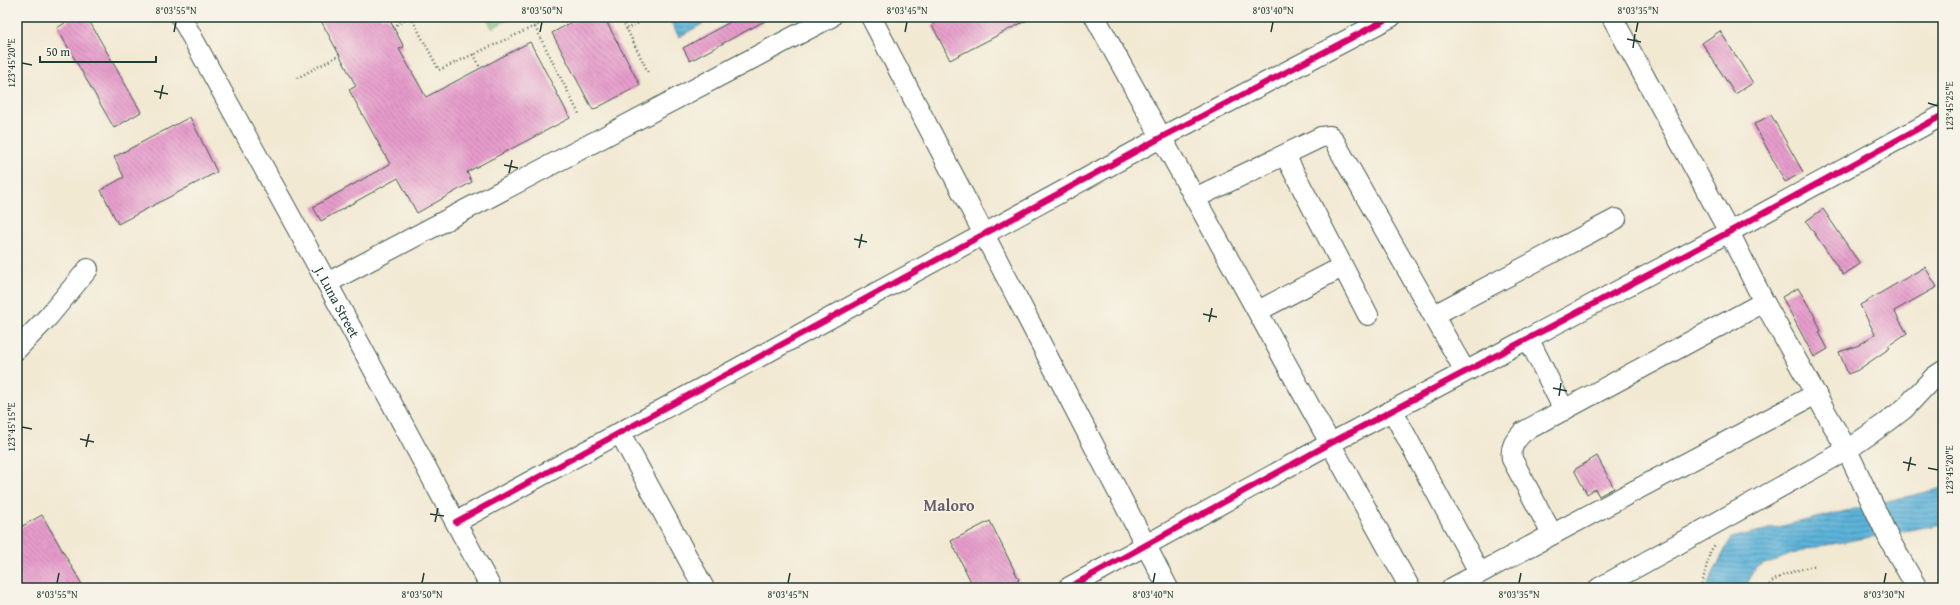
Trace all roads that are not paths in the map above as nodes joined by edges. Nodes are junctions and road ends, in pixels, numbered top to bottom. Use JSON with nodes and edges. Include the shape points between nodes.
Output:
{"nodes":[{"id":1,"x":181,"y":17,"type":"edge"},
{"id":2,"x":831,"y":17,"type":"edge"},
{"id":3,"x":871,"y":17,"type":"edge"},
{"id":4,"x":1095,"y":17,"type":"edge"},
{"id":5,"x":1391,"y":17,"type":"edge"},
{"id":6,"x":1612,"y":17,"type":"edge"},
{"id":7,"x":1943,"y":115,"type":"edge"},
{"id":8,"x":1162,"y":137,"type":"junction"},
{"id":9,"x":1285,"y":155,"type":"junction"},
{"id":10,"x":1195,"y":198,"type":"junction"},
{"id":11,"x":1616,"y":220,"type":"dead end"},
{"id":12,"x":1729,"y":232,"type":"junction"},
{"id":13,"x":984,"y":235,"type":"junction"},
{"id":14,"x":1342,"y":267,"type":"junction"},
{"id":15,"x":88,"y":269,"type":"dead end"},
{"id":16,"x":327,"y":283,"type":"junction"},
{"id":17,"x":1764,"y":302,"type":"junction"},
{"id":18,"x":1258,"y":312,"type":"junction"},
{"id":19,"x":1368,"y":315,"type":"dead end"},
{"id":20,"x":1434,"y":315,"type":"junction"},
{"id":21,"x":1528,"y":338,"type":"junction"},
{"id":22,"x":17,"y":349,"type":"edge"},
{"id":23,"x":1465,"y":371,"type":"junction"},
{"id":24,"x":1943,"y":371,"type":"edge"},
{"id":25,"x":1816,"y":394,"type":"junction"},
{"id":26,"x":1392,"y":410,"type":"junction"},
{"id":27,"x":1564,"y":410,"type":"junction"},
{"id":28,"x":620,"y":433,"type":"junction"},
{"id":29,"x":1331,"y":443,"type":"junction"},
{"id":30,"x":1847,"y":450,"type":"junction"},
{"id":31,"x":456,"y":522,"type":"junction"},
{"id":32,"x":1552,"y":534,"type":"junction"},
{"id":33,"x":1146,"y":546,"type":"junction"},
{"id":34,"x":1479,"y":572,"type":"junction"},
{"id":35,"x":491,"y":588,"type":"edge"},
{"id":36,"x":704,"y":588,"type":"edge"},
{"id":37,"x":1068,"y":588,"type":"edge"},
{"id":38,"x":1168,"y":588,"type":"edge"},
{"id":39,"x":1410,"y":588,"type":"edge"},
{"id":40,"x":1452,"y":588,"type":"edge"},
{"id":41,"x":1599,"y":588,"type":"edge"},
{"id":42,"x":1918,"y":588,"type":"edge"}],
"edges":[{"from":1,"to":16,"type":"street","name":"J. Luna Street"},
{"from":2,"to":16,"type":"street"},
{"from":3,"to":13,"type":"street"},
{"from":4,"to":8,"type":"street"},
{"from":5,"to":8,"type":"street"},
{"from":6,"to":12,"type":"street"},
{"from":7,"to":12,"type":"street"},
{"from":8,"to":10,"type":"street"},
{"from":8,"to":13,"type":"street"},
{"from":9,"to":10,"type":"street"},
{"from":9,"to":14,"type":"street"},
{"from":9,"to":20,"type":"street","via":[[1321,137],[1330,136],[1334,139]]},
{"from":10,"to":18,"type":"street"},
{"from":11,"to":20,"type":"street"},
{"from":12,"to":17,"type":"street"},
{"from":12,"to":21,"type":"street"},
{"from":13,"to":28,"type":"street"},
{"from":13,"to":33,"type":"street"},
{"from":14,"to":18,"type":"street"},
{"from":14,"to":19,"type":"street"},
{"from":15,"to":22,"type":"street"},
{"from":16,"to":31,"type":"street","name":"J. Luna Street"},
{"from":17,"to":25,"type":"street"},
{"from":17,"to":27,"type":"street"},
{"from":18,"to":29,"type":"street"},
{"from":20,"to":23,"type":"street"},
{"from":21,"to":23,"type":"street"},
{"from":21,"to":27,"type":"street"},
{"from":23,"to":26,"type":"street"},
{"from":24,"to":30,"type":"street","via":[[1905,408]]},
{"from":25,"to":30,"type":"street"},
{"from":25,"to":32,"type":"street"},
{"from":26,"to":29,"type":"street"},
{"from":26,"to":34,"type":"street"},
{"from":27,"to":32,"type":"street","via":[[1523,432],[1513,443],[1511,451],[1512,459]]},
{"from":28,"to":31,"type":"street"},
{"from":28,"to":36,"type":"street"},
{"from":29,"to":33,"type":"street"},
{"from":29,"to":39,"type":"street"},
{"from":30,"to":41,"type":"street"},
{"from":30,"to":42,"type":"street","via":[[1889,539]]},
{"from":31,"to":35,"type":"street","name":"J. Luna Street"},
{"from":32,"to":34,"type":"street"},
{"from":33,"to":37,"type":"street"},
{"from":33,"to":38,"type":"street"},
{"from":34,"to":40,"type":"street"}]}
